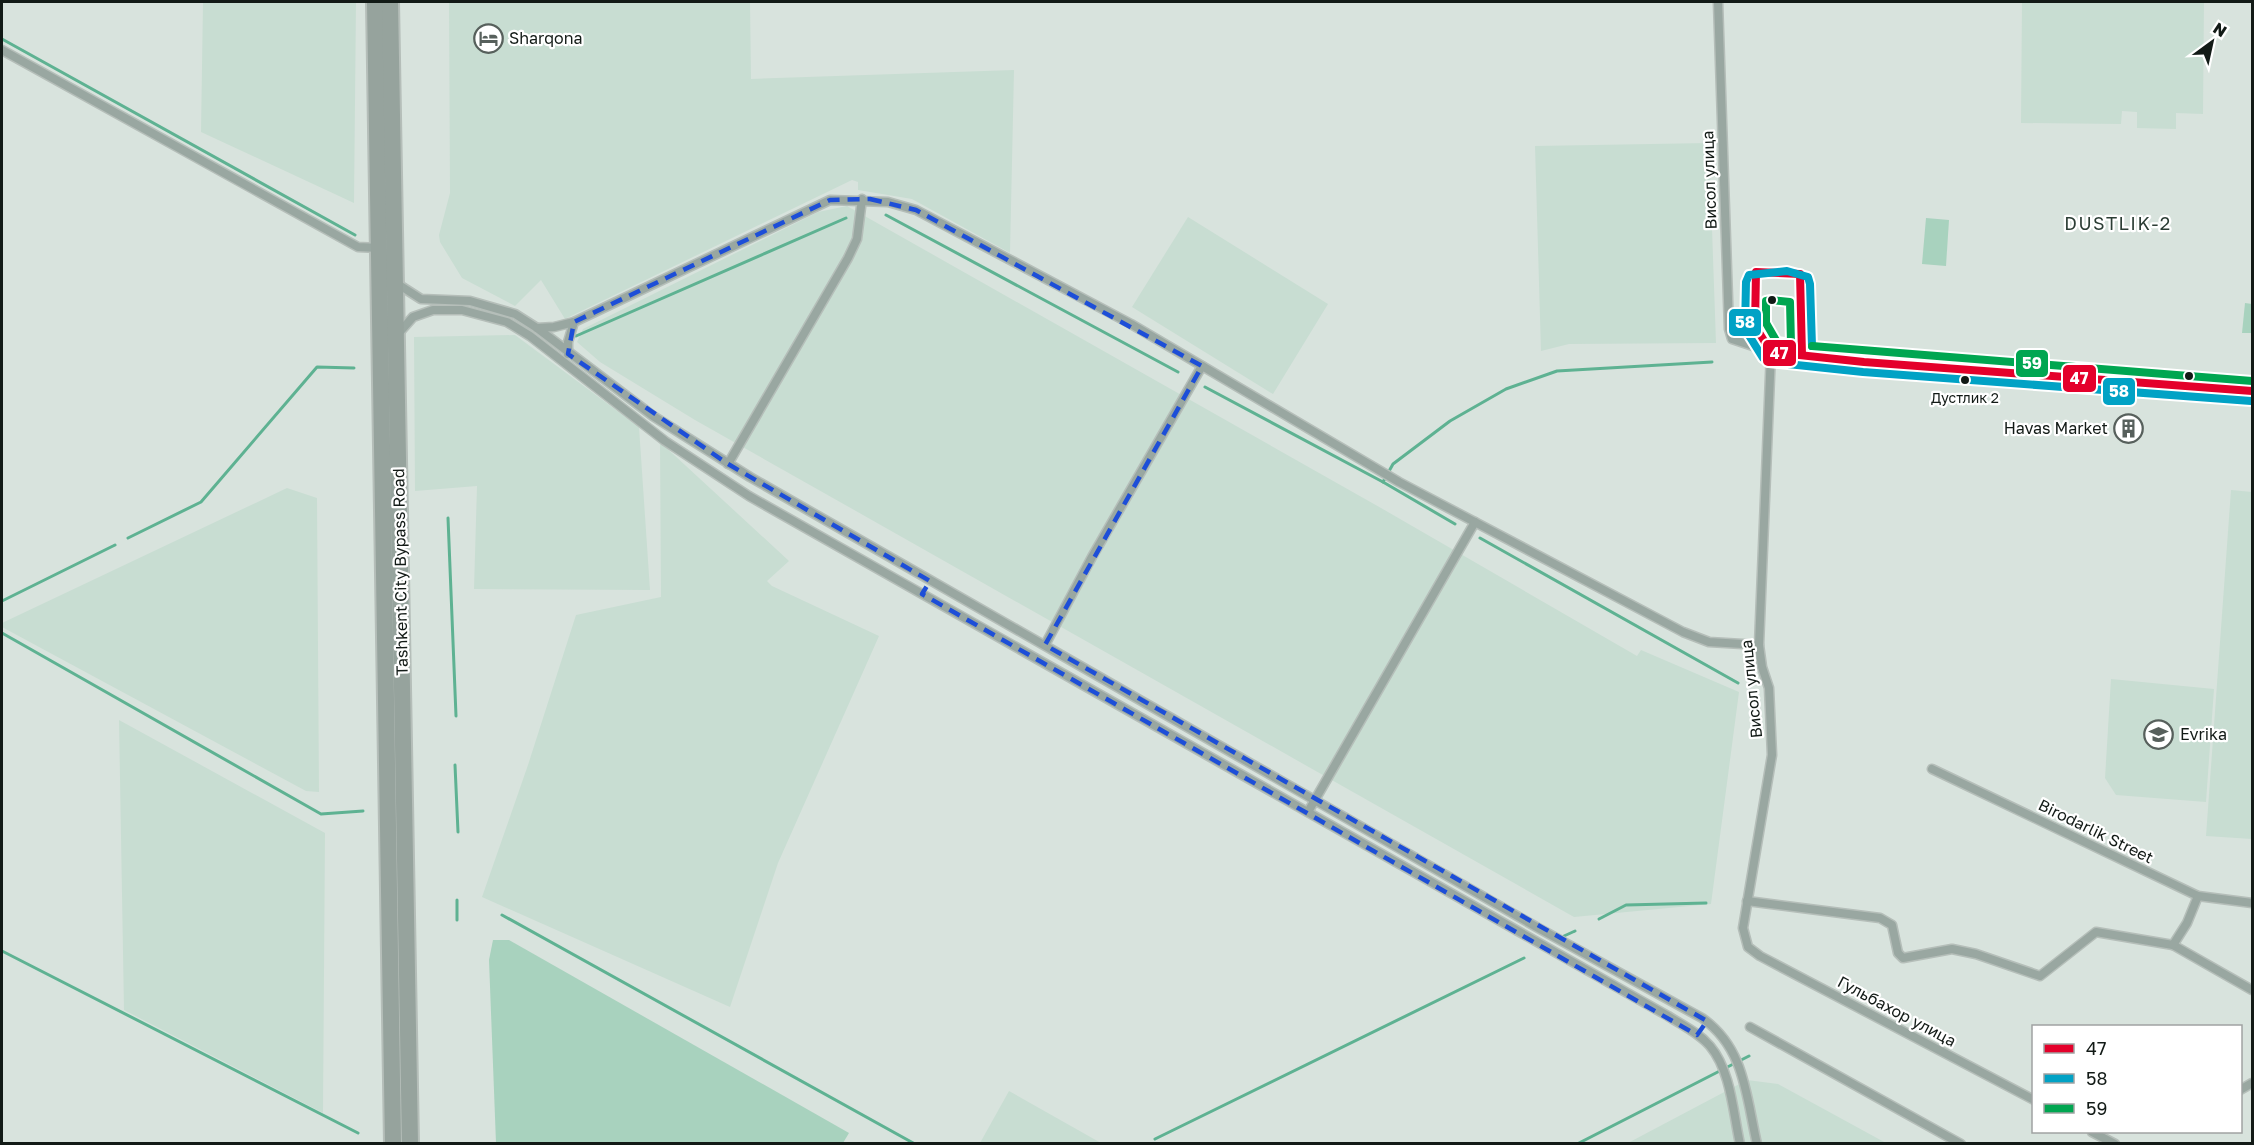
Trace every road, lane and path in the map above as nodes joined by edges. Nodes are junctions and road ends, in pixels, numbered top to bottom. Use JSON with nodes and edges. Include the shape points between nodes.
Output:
{"nodes":[{"id":1,"x":375,"y":2,"type":"edge"},
{"id":2,"x":390,"y":2,"type":"edge"},
{"id":3,"x":1718,"y":2,"type":"edge"},
{"id":4,"x":2,"y":50,"type":"edge"},
{"id":5,"x":862,"y":199,"type":"junction"},
{"id":6,"x":379,"y":248,"type":"junction"},
{"id":7,"x":394,"y":282,"type":"junction"},
{"id":8,"x":574,"y":322,"type":"junction"},
{"id":9,"x":537,"y":328,"type":"junction"},
{"id":10,"x":395,"y":337,"type":"junction"},
{"id":11,"x":1771,"y":352,"type":"junction"},
{"id":12,"x":568,"y":354,"type":"junction"},
{"id":13,"x":1202,"y":366,"type":"junction"},
{"id":14,"x":2253,"y":391,"type":"edge"},
{"id":15,"x":728,"y":464,"type":"junction"},
{"id":16,"x":1475,"y":522,"type":"junction"},
{"id":17,"x":930,"y":581,"type":"junction"},
{"id":18,"x":922,"y":594,"type":"junction"},
{"id":19,"x":383,"y":614,"type":"junction"},
{"id":20,"x":401,"y":614,"type":"junction"},
{"id":21,"x":1045,"y":645,"type":"junction"},
{"id":22,"x":1759,"y":645,"type":"junction"},
{"id":23,"x":1932,"y":769,"type":"dead end"},
{"id":24,"x":1316,"y":799,"type":"junction"},
{"id":25,"x":1308,"y":812,"type":"junction"},
{"id":26,"x":2198,"y":896,"type":"junction"},
{"id":27,"x":1747,"y":901,"type":"junction"},
{"id":28,"x":2253,"y":903,"type":"edge"},
{"id":29,"x":2173,"y":945,"type":"junction"},
{"id":30,"x":1748,"y":947,"type":"joint"},
{"id":31,"x":2253,"y":990,"type":"edge"},
{"id":32,"x":1707,"y":1022,"type":"junction"},
{"id":33,"x":1750,"y":1027,"type":"dead end"},
{"id":34,"x":1697,"y":1035,"type":"junction"},
{"id":35,"x":2032,"y":1099,"type":"edge"},
{"id":36,"x":2096,"y":1133,"type":"edge"},
{"id":37,"x":393,"y":1143,"type":"edge"},
{"id":38,"x":410,"y":1143,"type":"edge"},
{"id":39,"x":1740,"y":1143,"type":"edge"},
{"id":40,"x":1757,"y":1143,"type":"edge"},
{"id":41,"x":1961,"y":1143,"type":"edge"},
{"id":42,"x":2115,"y":1143,"type":"edge"}],
"edges":[{"from":1,"to":6,"type":"highway","name":"Tashkent City Bypass Road"},
{"from":2,"to":7,"type":"highway","name":"Tashkent City Bypass Road"},
{"from":3,"to":11,"type":"street","name":"Висол улица","via":[[1729,329],[1732,339]]},
{"from":4,"to":6,"type":"street","via":[[358,247]]},
{"from":5,"to":8,"type":"street","via":[[830,200]]},
{"from":5,"to":13,"type":"street","via":[[888,201],[916,210]]},
{"from":5,"to":15,"type":"street","via":[[857,239],[848,258]]},
{"from":6,"to":19,"type":"highway","name":"Tashkent City Bypass Road"},
{"from":7,"to":9,"type":"street","via":[[421,299],[483,303],[515,314]]},
{"from":7,"to":10,"type":"highway","name":"Tashkent City Bypass Road"},
{"from":8,"to":9,"type":"street"},
{"from":8,"to":12,"type":"street"},
{"from":9,"to":12,"type":"street"},
{"from":10,"to":18,"type":"street","via":[[413,317],[433,310],[462,310],[507,322],[713,474]]},
{"from":10,"to":20,"type":"highway","name":"Tashkent City Bypass Road"},
{"from":11,"to":14,"type":"street"},
{"from":11,"to":22,"type":"street","name":"Висол улица"},
{"from":12,"to":15,"type":"street","via":[[645,411]]},
{"from":13,"to":16,"type":"street"},
{"from":13,"to":21,"type":"street"},
{"from":15,"to":17,"type":"street"},
{"from":16,"to":22,"type":"street","via":[[1697,638]]},
{"from":16,"to":24,"type":"street"},
{"from":17,"to":18,"type":"street"},
{"from":17,"to":21,"type":"street"},
{"from":18,"to":25,"type":"street"},
{"from":19,"to":20,"type":"highway","via":[[392,618]]},
{"from":19,"to":37,"type":"highway","name":"Tashkent City Bypass Road"},
{"from":20,"to":38,"type":"highway","name":"Tashkent City Bypass Road"},
{"from":21,"to":24,"type":"street"},
{"from":22,"to":27,"type":"street","name":"Висол улица","via":[[1769,688],[1772,755]]},
{"from":23,"to":26,"type":"street","name":"Birodarlik Street"},
{"from":24,"to":25,"type":"street"},
{"from":24,"to":32,"type":"street"},
{"from":25,"to":34,"type":"street"},
{"from":26,"to":28,"type":"street","name":"Birodarlik Street"},
{"from":26,"to":29,"type":"street"},
{"from":27,"to":29,"type":"street","via":[[1880,918],[1892,925],[1903,958],[1952,949],[2040,976],[2096,932]]},
{"from":27,"to":30,"type":"street","name":"Висол улица","via":[[1743,928]]},
{"from":29,"to":31,"type":"street"},
{"from":30,"to":35,"type":"street","name":"Гульбахор улица"},
{"from":32,"to":34,"type":"street"},
{"from":32,"to":40,"type":"street","via":[[1723,1036],[1736,1056]]},
{"from":33,"to":41,"type":"street"},
{"from":34,"to":39,"type":"street","via":[[1710,1046],[1726,1077]]},
{"from":36,"to":42,"type":"street"}]}
